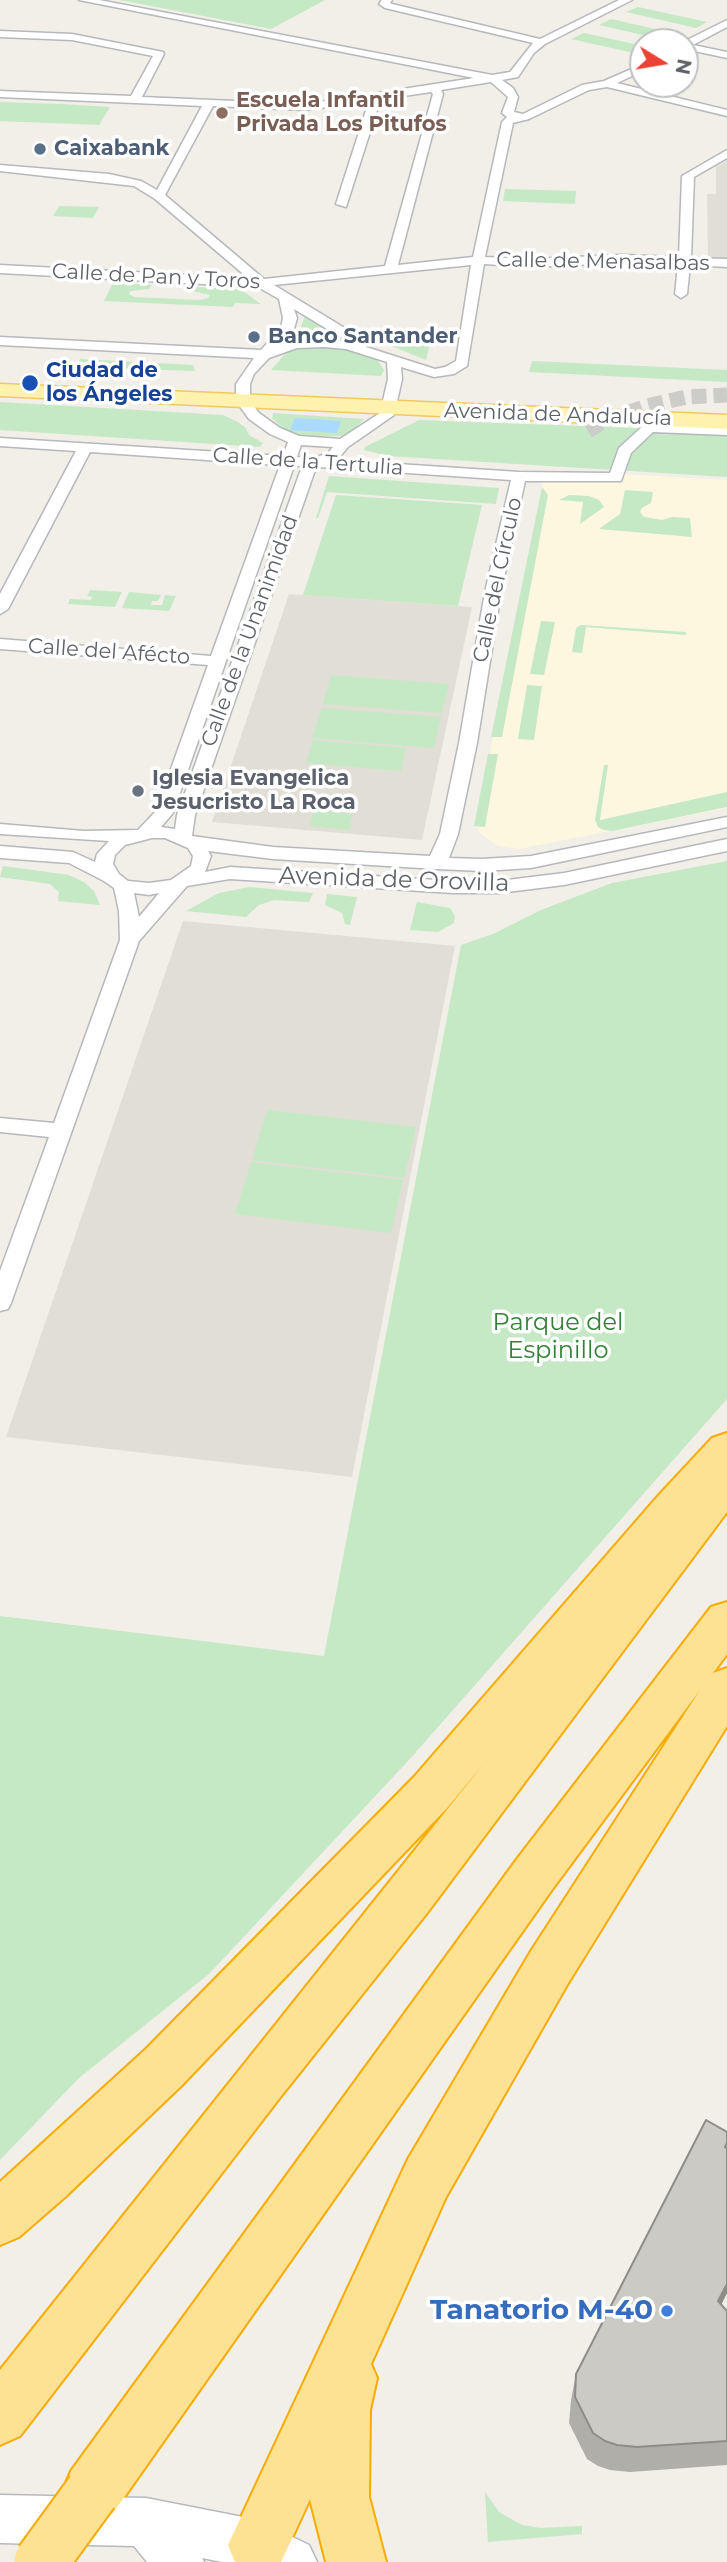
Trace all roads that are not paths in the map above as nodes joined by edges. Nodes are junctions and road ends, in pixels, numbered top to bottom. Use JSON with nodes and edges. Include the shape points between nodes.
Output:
{"nodes":[{"id":1,"x":84,"y":0,"type":"edge"},
{"id":2,"x":387,"y":0,"type":"edge"},
{"id":3,"x":627,"y":0,"type":"edge"},
{"id":4,"x":594,"y":2,"type":"dead end"},
{"id":5,"x":614,"y":7,"type":"junction"},
{"id":6,"x":727,"y":23,"type":"edge"},
{"id":7,"x":0,"y":34,"type":"edge"},
{"id":8,"x":699,"y":38,"type":"edge"},
{"id":9,"x":541,"y":42,"type":"junction"},
{"id":10,"x":699,"y":48,"type":"edge"},
{"id":11,"x":727,"y":55,"type":"edge"},
{"id":12,"x":629,"y":74,"type":"edge"},
{"id":13,"x":494,"y":79,"type":"junction"},
{"id":14,"x":607,"y":84,"type":"junction"},
{"id":15,"x":433,"y":89,"type":"junction"},
{"id":16,"x":0,"y":94,"type":"edge"},
{"id":17,"x":369,"y":98,"type":"junction"},
{"id":18,"x":135,"y":100,"type":"junction"},
{"id":19,"x":209,"y":103,"type":"junction"},
{"id":20,"x":727,"y":113,"type":"edge"},
{"id":21,"x":514,"y":117,"type":"junction"},
{"id":22,"x":727,"y":153,"type":"edge"},
{"id":23,"x":0,"y":168,"type":"edge"},
{"id":24,"x":159,"y":195,"type":"junction"},
{"id":25,"x":342,"y":204,"type":"dead end"},
{"id":26,"x":480,"y":260,"type":"junction"},
{"id":27,"x":684,"y":261,"type":"junction"},
{"id":28,"x":727,"y":263,"type":"edge"},
{"id":29,"x":0,"y":270,"type":"edge"},
{"id":30,"x":391,"y":270,"type":"junction"},
{"id":31,"x":261,"y":282,"type":"junction"},
{"id":32,"x":681,"y":294,"type":"dead end"},
{"id":33,"x":285,"y":300,"type":"junction"},
{"id":34,"x":0,"y":341,"type":"edge"},
{"id":35,"x":267,"y":354,"type":"junction"},
{"id":36,"x":393,"y":358,"type":"junction"},
{"id":37,"x":0,"y":374,"type":"edge"},
{"id":38,"x":0,"y":390,"type":"edge"},
{"id":39,"x":243,"y":393,"type":"junction"},
{"id":40,"x":390,"y":399,"type":"junction"},
{"id":41,"x":727,"y":404,"type":"edge"},
{"id":42,"x":727,"y":422,"type":"edge"},
{"id":43,"x":727,"y":431,"type":"edge"},
{"id":44,"x":296,"y":440,"type":"junction"},
{"id":45,"x":0,"y":442,"type":"edge"},
{"id":46,"x":343,"y":444,"type":"junction"},
{"id":47,"x":86,"y":447,"type":"junction"},
{"id":48,"x":289,"y":461,"type":"junction"},
{"id":49,"x":315,"y":463,"type":"junction"},
{"id":50,"x":519,"y":476,"type":"junction"},
{"id":51,"x":615,"y":478,"type":"joint"},
{"id":52,"x":517,"y":529,"type":"dead end"},
{"id":53,"x":0,"y":609,"type":"edge"},
{"id":54,"x":0,"y":644,"type":"edge"},
{"id":55,"x":217,"y":661,"type":"junction"},
{"id":56,"x":477,"y":683,"type":"junction"},
{"id":57,"x":727,"y":822,"type":"edge"},
{"id":58,"x":0,"y":830,"type":"edge"},
{"id":59,"x":139,"y":834,"type":"junction"},
{"id":60,"x":189,"y":840,"type":"junction"},
{"id":61,"x":727,"y":845,"type":"edge"},
{"id":62,"x":0,"y":852,"type":"edge"},
{"id":63,"x":437,"y":863,"type":"junction"},
{"id":64,"x":117,"y":881,"type":"junction"},
{"id":65,"x":180,"y":883,"type":"junction"},
{"id":66,"x":130,"y":940,"type":"junction"},
{"id":67,"x":0,"y":1125,"type":"edge"},
{"id":68,"x":62,"y":1131,"type":"junction"},
{"id":69,"x":0,"y":1303,"type":"edge"},
{"id":70,"x":727,"y":1449,"type":"edge"},
{"id":71,"x":727,"y":1481,"type":"edge"},
{"id":72,"x":727,"y":1620,"type":"edge"},
{"id":73,"x":727,"y":1687,"type":"edge"},
{"id":74,"x":0,"y":2218,"type":"edge"},
{"id":75,"x":361,"y":2319,"type":"junction"},
{"id":76,"x":0,"y":2416,"type":"edge"},
{"id":77,"x":0,"y":2519,"type":"edge"},
{"id":78,"x":146,"y":2522,"type":"junction"},
{"id":79,"x":267,"y":2556,"type":"edge"},
{"id":80,"x":41,"y":2562,"type":"edge"},
{"id":81,"x":179,"y":2562,"type":"edge"},
{"id":82,"x":356,"y":2562,"type":"edge"}],
"edges":[{"from":1,"to":13,"type":"street"},
{"from":2,"to":9,"type":"street","via":[[384,4],[389,6]]},
{"from":3,"to":5,"type":"street"},
{"from":4,"to":5,"type":"street"},
{"from":5,"to":9,"type":"street"},
{"from":6,"to":8,"type":"street"},
{"from":7,"to":18,"type":"street","via":[[72,37],[159,54]]},
{"from":9,"to":13,"type":"street","via":[[514,75]]},
{"from":10,"to":11,"type":"street"},
{"from":12,"to":14,"type":"street"},
{"from":13,"to":15,"type":"street"},
{"from":13,"to":21,"type":"street","via":[[513,97],[508,113]]},
{"from":14,"to":20,"type":"street"},
{"from":14,"to":21,"type":"street","via":[[586,87],[525,117]]},
{"from":15,"to":17,"type":"street"},
{"from":15,"to":30,"type":"street","via":[[439,93]]},
{"from":16,"to":18,"type":"street"},
{"from":17,"to":19,"type":"street","via":[[305,107]]},
{"from":17,"to":25,"type":"street","via":[[374,104]]},
{"from":18,"to":19,"type":"street"},
{"from":19,"to":24,"type":"street"},
{"from":21,"to":26,"type":"street","via":[[508,122],[499,157]]},
{"from":22,"to":27,"type":"street","via":[[688,176]]},
{"from":23,"to":24,"type":"street","via":[[128,180]]},
{"from":24,"to":31,"type":"street"},
{"from":26,"to":27,"type":"street","name":"Calle de Menasalbas"},
{"from":26,"to":30,"type":"street","name":"Calle de Pan y Toros"},
{"from":26,"to":36,"type":"street","via":[[461,363],[435,373]]},
{"from":27,"to":28,"type":"street","name":"Calle de Menasalbas"},
{"from":27,"to":32,"type":"street"},
{"from":29,"to":31,"type":"street","name":"Calle de Pan y Toros"},
{"from":30,"to":31,"type":"street","name":"Calle de Pan y Toros"},
{"from":31,"to":33,"type":"street"},
{"from":33,"to":35,"type":"street","via":[[290,318],[287,329]]},
{"from":33,"to":36,"type":"street"},
{"from":34,"to":35,"type":"street"},
{"from":35,"to":36,"type":"street","via":[[295,344],[324,343]]},
{"from":35,"to":39,"type":"street","via":[[256,362]]},
{"from":36,"to":40,"type":"street","via":[[395,379]]},
{"from":37,"to":39,"type":"main road","name":"Avenida de Andalucía"},
{"from":38,"to":39,"type":"main road","name":"Avenida de Andalucía"},
{"from":39,"to":40,"type":"main road","name":"Avenida de Andalucía"},
{"from":39,"to":44,"type":"street","via":[[254,416]]},
{"from":40,"to":41,"type":"main road","name":"Avenida de Andalucía"},
{"from":40,"to":42,"type":"main road","name":"Avenida de Andalucía"},
{"from":40,"to":46,"type":"street","name":"Calle de la Unanimidad","via":[[384,418]]},
{"from":43,"to":51,"type":"street","name":"Avenida de Andalucía","via":[[649,428],[624,452]]},
{"from":44,"to":46,"type":"street"},
{"from":44,"to":48,"type":"street","name":"Calle de la Unanimidad"},
{"from":45,"to":47,"type":"street","name":"Calle de la Tertulia"},
{"from":46,"to":49,"type":"street","name":"Calle de la Unanimidad","via":[[333,456]]},
{"from":47,"to":48,"type":"street","name":"Calle de la Tertulia"},
{"from":47,"to":53,"type":"street"},
{"from":48,"to":49,"type":"street","name":"Calle de la Tertulia"},
{"from":48,"to":55,"type":"street","name":"Calle de la Unanimidad"},
{"from":49,"to":50,"type":"street","name":"Calle de la Tertulia"},
{"from":49,"to":60,"type":"street","name":"Calle de la Unanimidad","via":[[307,472],[186,815]]},
{"from":50,"to":51,"type":"street","name":"Calle de la Tertulia"},
{"from":50,"to":56,"type":"street","name":"Calle del Círculo"},
{"from":52,"to":56,"type":"street","name":"Calle del Círculo"},
{"from":54,"to":55,"type":"street","name":"Calle del Afécto"},
{"from":55,"to":59,"type":"street","name":"Calle de la Unanimidad","via":[[164,813]]},
{"from":56,"to":63,"type":"street","name":"Calle del Círculo","via":[[449,834]]},
{"from":57,"to":63,"type":"street","name":"Avenida de Orovilla","via":[[531,862]]},
{"from":58,"to":59,"type":"street","via":[[83,836]]},
{"from":59,"to":60,"type":"street","via":[[167,832]]},
{"from":59,"to":64,"type":"street","via":[[119,841],[106,854],[104,864]]},
{"from":60,"to":63,"type":"street","name":"Avenida de Orovilla","via":[[273,853]]},
{"from":60,"to":65,"type":"street","via":[[202,856],[200,866]]},
{"from":61,"to":65,"type":"street","name":"Avenida de Orovilla","via":[[564,879],[499,887],[230,873]]},
{"from":62,"to":64,"type":"street","via":[[73,858]]},
{"from":64,"to":65,"type":"street","via":[[149,889]]},
{"from":64,"to":66,"type":"street","via":[[129,911]]},
{"from":65,"to":66,"type":"street"},
{"from":66,"to":68,"type":"street"},
{"from":67,"to":68,"type":"street"},
{"from":68,"to":69,"type":"street"},
{"from":70,"to":74,"type":"highway","via":[[431,1791],[164,2067]]},
{"from":71,"to":76,"type":"highway","via":[[410,1897]]},
{"from":72,"to":80,"type":"highway","bridge":true,"via":[[534,1875]]},
{"from":73,"to":75,"type":"highway","via":[[549,1968],[440,2155]]},
{"from":75,"to":79,"type":"highway"},
{"from":75,"to":82,"type":"highway","via":[[341,2410],[339,2497]]},
{"from":77,"to":78,"type":"main road"},
{"from":78,"to":79,"type":"main road"},
{"from":78,"to":81,"type":"main road"}]}
